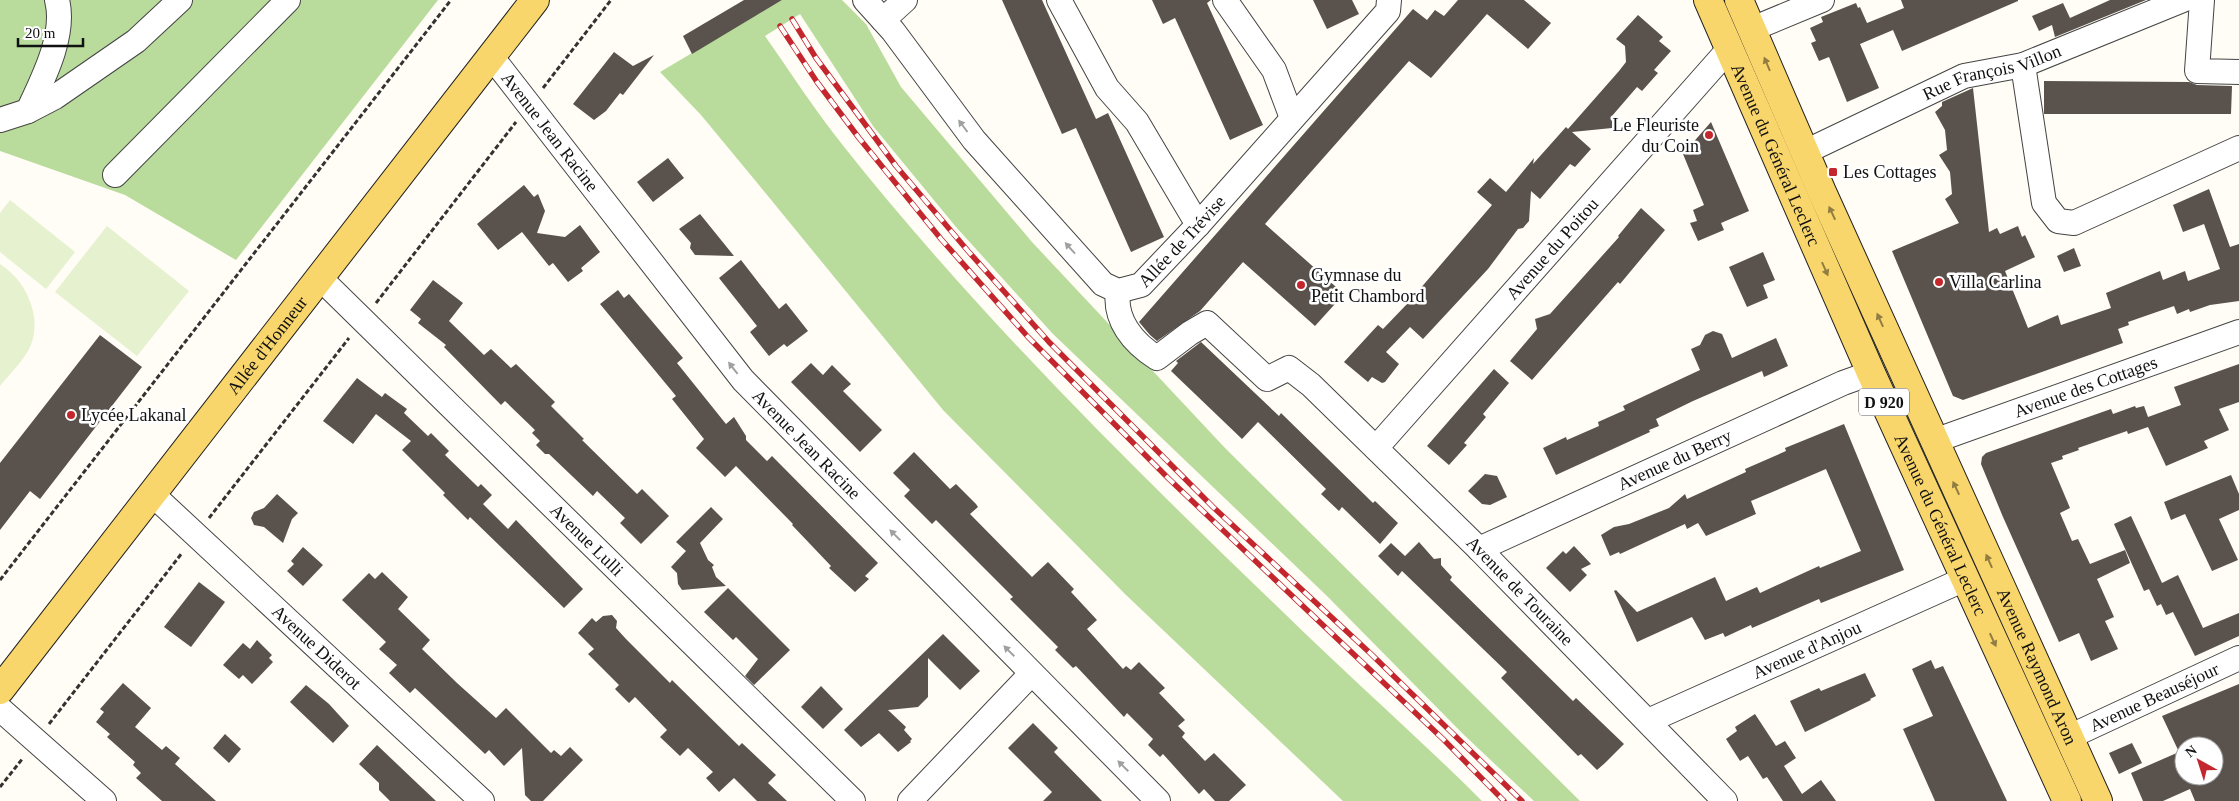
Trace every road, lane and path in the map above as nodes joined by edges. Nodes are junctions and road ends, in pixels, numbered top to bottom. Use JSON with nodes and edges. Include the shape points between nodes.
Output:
{"nodes":[{"id":1,"x":56,"y":0,"type":"edge"},
{"id":2,"x":180,"y":0,"type":"edge"},
{"id":3,"x":288,"y":0,"type":"edge"},
{"id":4,"x":450,"y":0,"type":"edge"},
{"id":5,"x":535,"y":0,"type":"edge"},
{"id":6,"x":610,"y":0,"type":"edge"},
{"id":7,"x":865,"y":0,"type":"edge"},
{"id":8,"x":905,"y":0,"type":"edge"},
{"id":9,"x":1059,"y":0,"type":"edge"},
{"id":10,"x":1225,"y":0,"type":"edge"},
{"id":11,"x":1389,"y":0,"type":"edge"},
{"id":12,"x":1708,"y":0,"type":"edge"},
{"id":13,"x":1739,"y":0,"type":"edge"},
{"id":14,"x":1822,"y":0,"type":"edge"},
{"id":15,"x":2183,"y":0,"type":"edge"},
{"id":16,"x":2202,"y":0,"type":"edge"},
{"id":17,"x":883,"y":20,"type":"junction"},
{"id":18,"x":1752,"y":30,"type":"junction"},
{"id":19,"x":1729,"y":48,"type":"junction"},
{"id":20,"x":491,"y":56,"type":"junction"},
{"id":21,"x":2023,"y":65,"type":"junction"},
{"id":22,"x":2239,"y":72,"type":"edge"},
{"id":23,"x":529,"y":105,"type":"junction"},
{"id":24,"x":28,"y":111,"type":"junction"},
{"id":25,"x":1292,"y":118,"type":"junction"},
{"id":26,"x":0,"y":120,"type":"edge"},
{"id":27,"x":2239,"y":148,"type":"edge"},
{"id":28,"x":1805,"y":152,"type":"junction"},
{"id":29,"x":115,"y":175,"type":"dead end"},
{"id":30,"x":1198,"y":225,"type":"junction"},
{"id":31,"x":320,"y":278,"type":"junction"},
{"id":32,"x":1111,"y":287,"type":"junction"},
{"id":33,"x":363,"y":320,"type":"junction"},
{"id":34,"x":2239,"y":332,"type":"edge"},
{"id":35,"x":1871,"y":373,"type":"junction"},
{"id":36,"x":1934,"y":440,"type":"junction"},
{"id":37,"x":1376,"y":448,"type":"junction"},
{"id":38,"x":152,"y":494,"type":"junction"},
{"id":39,"x":1976,"y":532,"type":"joint"},
{"id":40,"x":196,"y":535,"type":"junction"},
{"id":41,"x":1479,"y":550,"type":"junction"},
{"id":42,"x":1966,"y":579,"type":"junction"},
{"id":43,"x":0,"y":580,"type":"edge"},
{"id":44,"x":2239,"y":658,"type":"edge"},
{"id":45,"x":1032,"y":674,"type":"junction"},
{"id":46,"x":0,"y":690,"type":"edge"},
{"id":47,"x":0,"y":709,"type":"edge"},
{"id":48,"x":1648,"y":721,"type":"junction"},
{"id":49,"x":2069,"y":737,"type":"junction"},
{"id":50,"x":36,"y":741,"type":"junction"},
{"id":51,"x":0,"y":787,"type":"edge"},
{"id":52,"x":104,"y":801,"type":"edge"},
{"id":53,"x":482,"y":801,"type":"edge"},
{"id":54,"x":853,"y":801,"type":"edge"},
{"id":55,"x":910,"y":801,"type":"edge"},
{"id":56,"x":1158,"y":801,"type":"edge"},
{"id":57,"x":1725,"y":801,"type":"edge"},
{"id":58,"x":2067,"y":801,"type":"edge"},
{"id":59,"x":2098,"y":801,"type":"edge"}],
"edges":[{"from":1,"to":24,"type":"street","via":[[59,10],[52,60]]},
{"from":2,"to":24,"type":"street","via":[[136,41],[55,97]]},
{"from":3,"to":29,"type":"street"},
{"from":4,"to":43,"type":"path"},
{"from":5,"to":20,"type":"main road","name":"Allée d'Honneur"},
{"from":6,"to":23,"type":"path"},
{"from":7,"to":17,"type":"street"},
{"from":8,"to":17,"type":"street"},
{"from":9,"to":30,"type":"street","via":[[1107,88],[1137,122]]},
{"from":10,"to":25,"type":"street","via":[[1274,70]]},
{"from":11,"to":25,"type":"street","name":"Allée de Trévise","via":[[1388,11]]},
{"from":12,"to":19,"type":"main road","name":"Avenue du Général Leclerc","number":"D 920"},
{"from":13,"to":18,"type":"main road","name":"Avenue du Général Leclerc","number":"D 920"},
{"from":14,"to":18,"type":"street"},
{"from":15,"to":21,"type":"street","name":"Rue François Villon"},
{"from":16,"to":22,"type":"street","via":[[2197,71]]},
{"from":32,"to":17,"type":"street","one_way":true,"via":[[974,140]]},
{"from":28,"to":18,"type":"main road","name":"Avenue du Général Leclerc","number":"D 920","one_way":true},
{"from":19,"to":35,"type":"main road","name":"Avenue du Général Leclerc","number":"D 920","one_way":true},
{"from":19,"to":37,"type":"street","name":"Avenue du Poitou"},
{"from":20,"to":23,"type":"street","name":"Avenue Jean Racine"},
{"from":20,"to":31,"type":"main road","name":"Allée d'Honneur"},
{"from":21,"to":27,"type":"street","via":[[2044,203],[2058,221],[2074,223]]},
{"from":21,"to":28,"type":"street","name":"Rue François Villon","via":[[1964,76]]},
{"from":23,"to":33,"type":"path"},
{"from":45,"to":23,"type":"street","name":"Avenue Jean Racine","one_way":true,"via":[[743,380]]},
{"from":24,"to":26,"type":"street"},
{"from":25,"to":30,"type":"street","name":"Allée de Trévise"},
{"from":36,"to":28,"type":"main road","name":"Avenue du Général Leclerc","number":"D 920","one_way":true},
{"from":30,"to":32,"type":"street","name":"Allée de Trévise","via":[[1141,285]]},
{"from":31,"to":33,"type":"street","name":"Avenue Lulli"},
{"from":31,"to":38,"type":"main road","name":"Allée d'Honneur"},
{"from":32,"to":37,"type":"street","name":"Avenue de Touraine","via":[[1123,328],[1158,358],[1207,324],[1267,378],[1289,368]]},
{"from":33,"to":40,"type":"path"},
{"from":33,"to":54,"type":"street","name":"Avenue Lulli"},
{"from":34,"to":36,"type":"street","name":"Avenue des Cottages"},
{"from":35,"to":41,"type":"street","name":"Avenue du Berry"},
{"from":35,"to":42,"type":"main road","name":"Avenue du Général Leclerc","number":"D 920"},
{"from":39,"to":36,"type":"main road","name":"Avenue du Général Leclerc","number":"D 920","one_way":true},
{"from":37,"to":41,"type":"street","name":"Avenue de Touraine"},
{"from":38,"to":40,"type":"street","name":"Avenue Diderot"},
{"from":38,"to":46,"type":"main road","name":"Allée d'Honneur"},
{"from":49,"to":39,"type":"main road","name":"Avenue Raymond Aron","number":"D 920","one_way":true},
{"from":40,"to":50,"type":"path"},
{"from":40,"to":53,"type":"street","name":"Avenue Diderot"},
{"from":41,"to":48,"type":"street","name":"Avenue de Touraine"},
{"from":42,"to":48,"type":"street","name":"Avenue d'Anjou"},
{"from":42,"to":58,"type":"main road","name":"Avenue du Général Leclerc","number":"D 920","one_way":true},
{"from":44,"to":49,"type":"street","name":"Avenue Beauséjour"},
{"from":45,"to":55,"type":"street"},
{"from":56,"to":45,"type":"street","name":"Avenue Jean Racine","one_way":true},
{"from":47,"to":50,"type":"street"},
{"from":48,"to":57,"type":"street","name":"Avenue de Touraine"},
{"from":49,"to":59,"type":"main road","name":"Avenue Raymond Aron","number":"D 920"},
{"from":50,"to":51,"type":"path"},
{"from":50,"to":52,"type":"street"}]}
